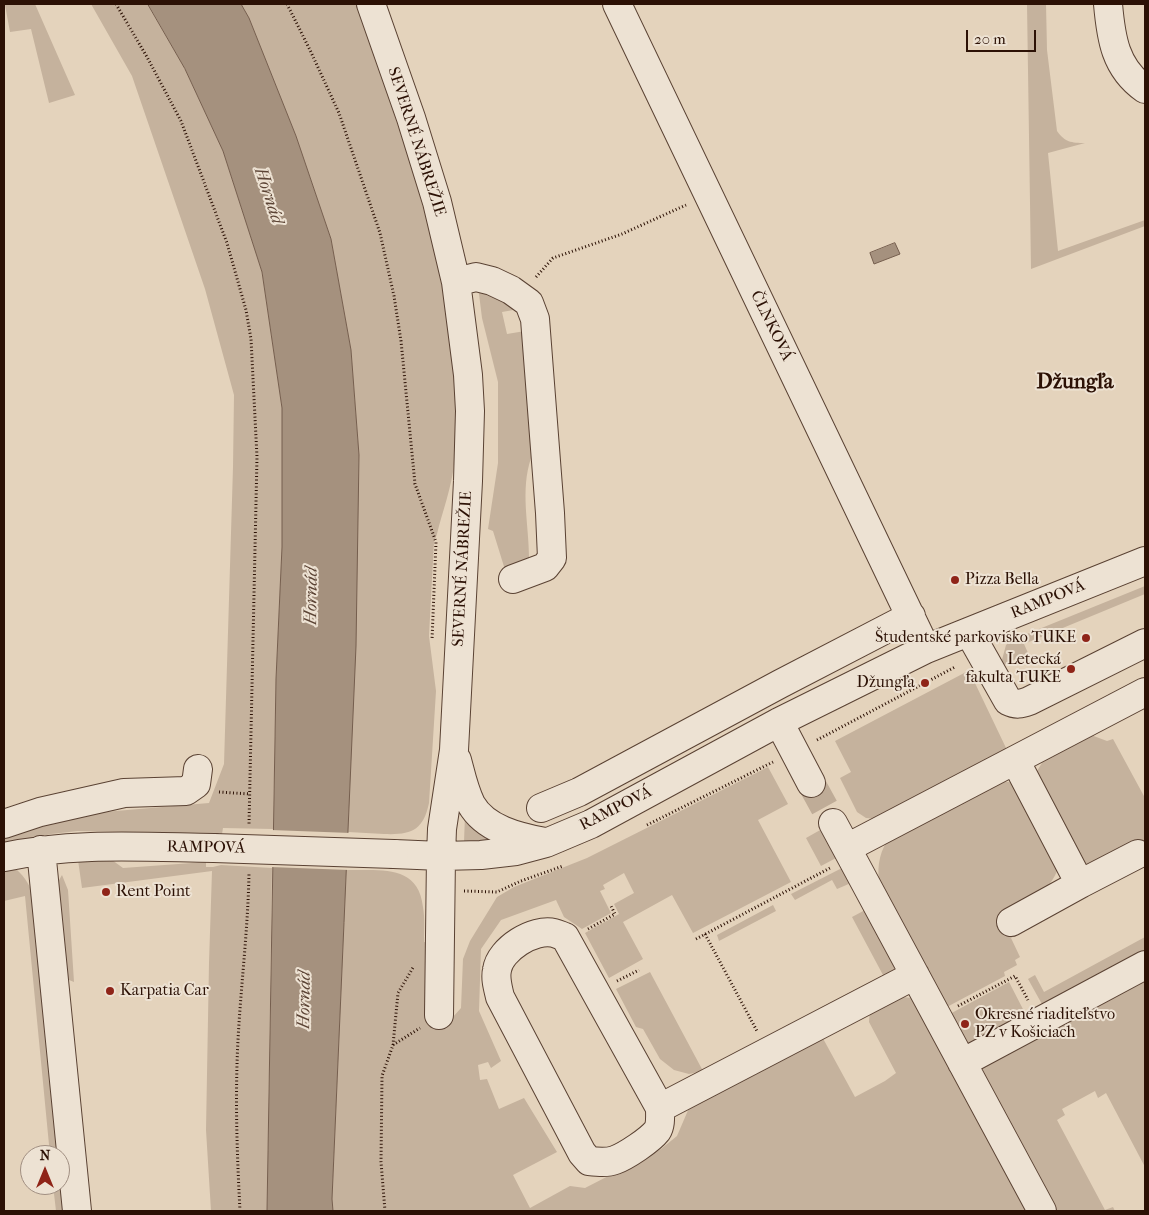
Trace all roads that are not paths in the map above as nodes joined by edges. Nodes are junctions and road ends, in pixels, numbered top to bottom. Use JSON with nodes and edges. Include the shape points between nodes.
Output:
{"nodes":[{"id":1,"x":371,"y":4,"type":"edge"},
{"id":2,"x":617,"y":4,"type":"edge"},
{"id":3,"x":1108,"y":4,"type":"edge"},
{"id":4,"x":1145,"y":88,"type":"edge"},
{"id":5,"x":456,"y":282,"type":"junction"},
{"id":6,"x":1145,"y":561,"type":"edge"},
{"id":7,"x":513,"y":579,"type":"dead end"},
{"id":8,"x":911,"y":616,"type":"junction"},
{"id":9,"x":969,"y":632,"type":"junction"},
{"id":10,"x":1145,"y":643,"type":"edge"},
{"id":11,"x":926,"y":649,"type":"junction"},
{"id":12,"x":1145,"y":692,"type":"edge"},
{"id":13,"x":779,"y":722,"type":"junction"},
{"id":14,"x":454,"y":750,"type":"junction"},
{"id":15,"x":1015,"y":760,"type":"junction"},
{"id":16,"x":198,"y":769,"type":"dead end"},
{"id":17,"x":811,"y":783,"type":"tunnel mouth"},
{"id":18,"x":541,"y":808,"type":"dead end"},
{"id":19,"x":833,"y":823,"type":"tunnel mouth"},
{"id":20,"x":4,"y":824,"type":"edge"},
{"id":21,"x":546,"y":842,"type":"junction"},
{"id":22,"x":41,"y":850,"type":"junction"},
{"id":23,"x":849,"y":852,"type":"junction"},
{"id":24,"x":1138,"y":854,"type":"dead end"},
{"id":25,"x":441,"y":856,"type":"junction"},
{"id":26,"x":4,"y":857,"type":"edge"},
{"id":27,"x":1080,"y":884,"type":"junction"},
{"id":28,"x":1011,"y":922,"type":"dead end"},
{"id":29,"x":1145,"y":965,"type":"edge"},
{"id":30,"x":915,"y":975,"type":"junction"},
{"id":31,"x":439,"y":1015,"type":"road end"},
{"id":32,"x":962,"y":1063,"type":"junction"},
{"id":33,"x":660,"y":1108,"type":"junction"},
{"id":34,"x":77,"y":1211,"type":"edge"},
{"id":35,"x":1042,"y":1211,"type":"edge"}],
"edges":[{"from":1,"to":5,"type":"street","name":"SEVERNÉ NÁBREŽIE","via":[[437,202]]},
{"from":2,"to":8,"type":"street","name":"ČLNKOVÁ"},
{"from":3,"to":4,"type":"street","via":[[1117,53],[1125,70]]},
{"from":5,"to":7,"type":"street","via":[[476,278],[511,290],[529,303],[535,319],[552,558],[545,567]]},
{"from":5,"to":14,"type":"street","name":"SEVERNÉ NÁBREŽIE","via":[[467,359],[470,411]]},
{"from":6,"to":9,"type":"street","name":"RAMPOVÁ"},
{"from":8,"to":11,"type":"street","name":"ČLNKOVÁ"},
{"from":8,"to":18,"type":"street","name":"RAMPOVÁ","via":[[578,792]]},
{"from":9,"to":10,"type":"street","via":[[1008,701],[1015,704],[1029,701]]},
{"from":9,"to":11,"type":"street","name":"RAMPOVÁ"},
{"from":11,"to":13,"type":"street","name":"RAMPOVÁ"},
{"from":12,"to":15,"type":"street"},
{"from":13,"to":17,"type":"street"},
{"from":13,"to":21,"type":"street","name":"RAMPOVÁ","via":[[591,824]]},
{"from":14,"to":21,"type":"street","via":[[467,796],[477,813],[513,835]]},
{"from":14,"to":25,"type":"street","name":"SEVERNÉ NÁBREŽIE"},
{"from":15,"to":23,"type":"street"},
{"from":15,"to":27,"type":"street"},
{"from":16,"to":20,"type":"street","via":[[196,784],[186,791],[124,793],[40,812]]},
{"from":19,"to":23,"type":"street"},
{"from":21,"to":25,"type":"street","name":"RAMPOVÁ","via":[[516,852]]},
{"from":22,"to":25,"type":"street","name":"RAMPOVÁ","bridge":true,"via":[[68,847],[214,848]]},
{"from":22,"to":26,"type":"street","name":"RAMPOVÁ"},
{"from":22,"to":34,"type":"street"},
{"from":23,"to":30,"type":"street"},
{"from":24,"to":27,"type":"street"},
{"from":25,"to":31,"type":"street","name":"SEVERNÉ NÁBREŽIE"},
{"from":27,"to":28,"type":"street"},
{"from":29,"to":32,"type":"street"},
{"from":30,"to":32,"type":"street"},
{"from":30,"to":33,"type":"street"},
{"from":32,"to":35,"type":"street"},
{"from":33,"to":33,"type":"street","via":[[565,938],[554,932],[537,934],[508,950],[497,970],[500,997],[588,1161],[616,1160],[647,1141],[658,1130]]}]}
